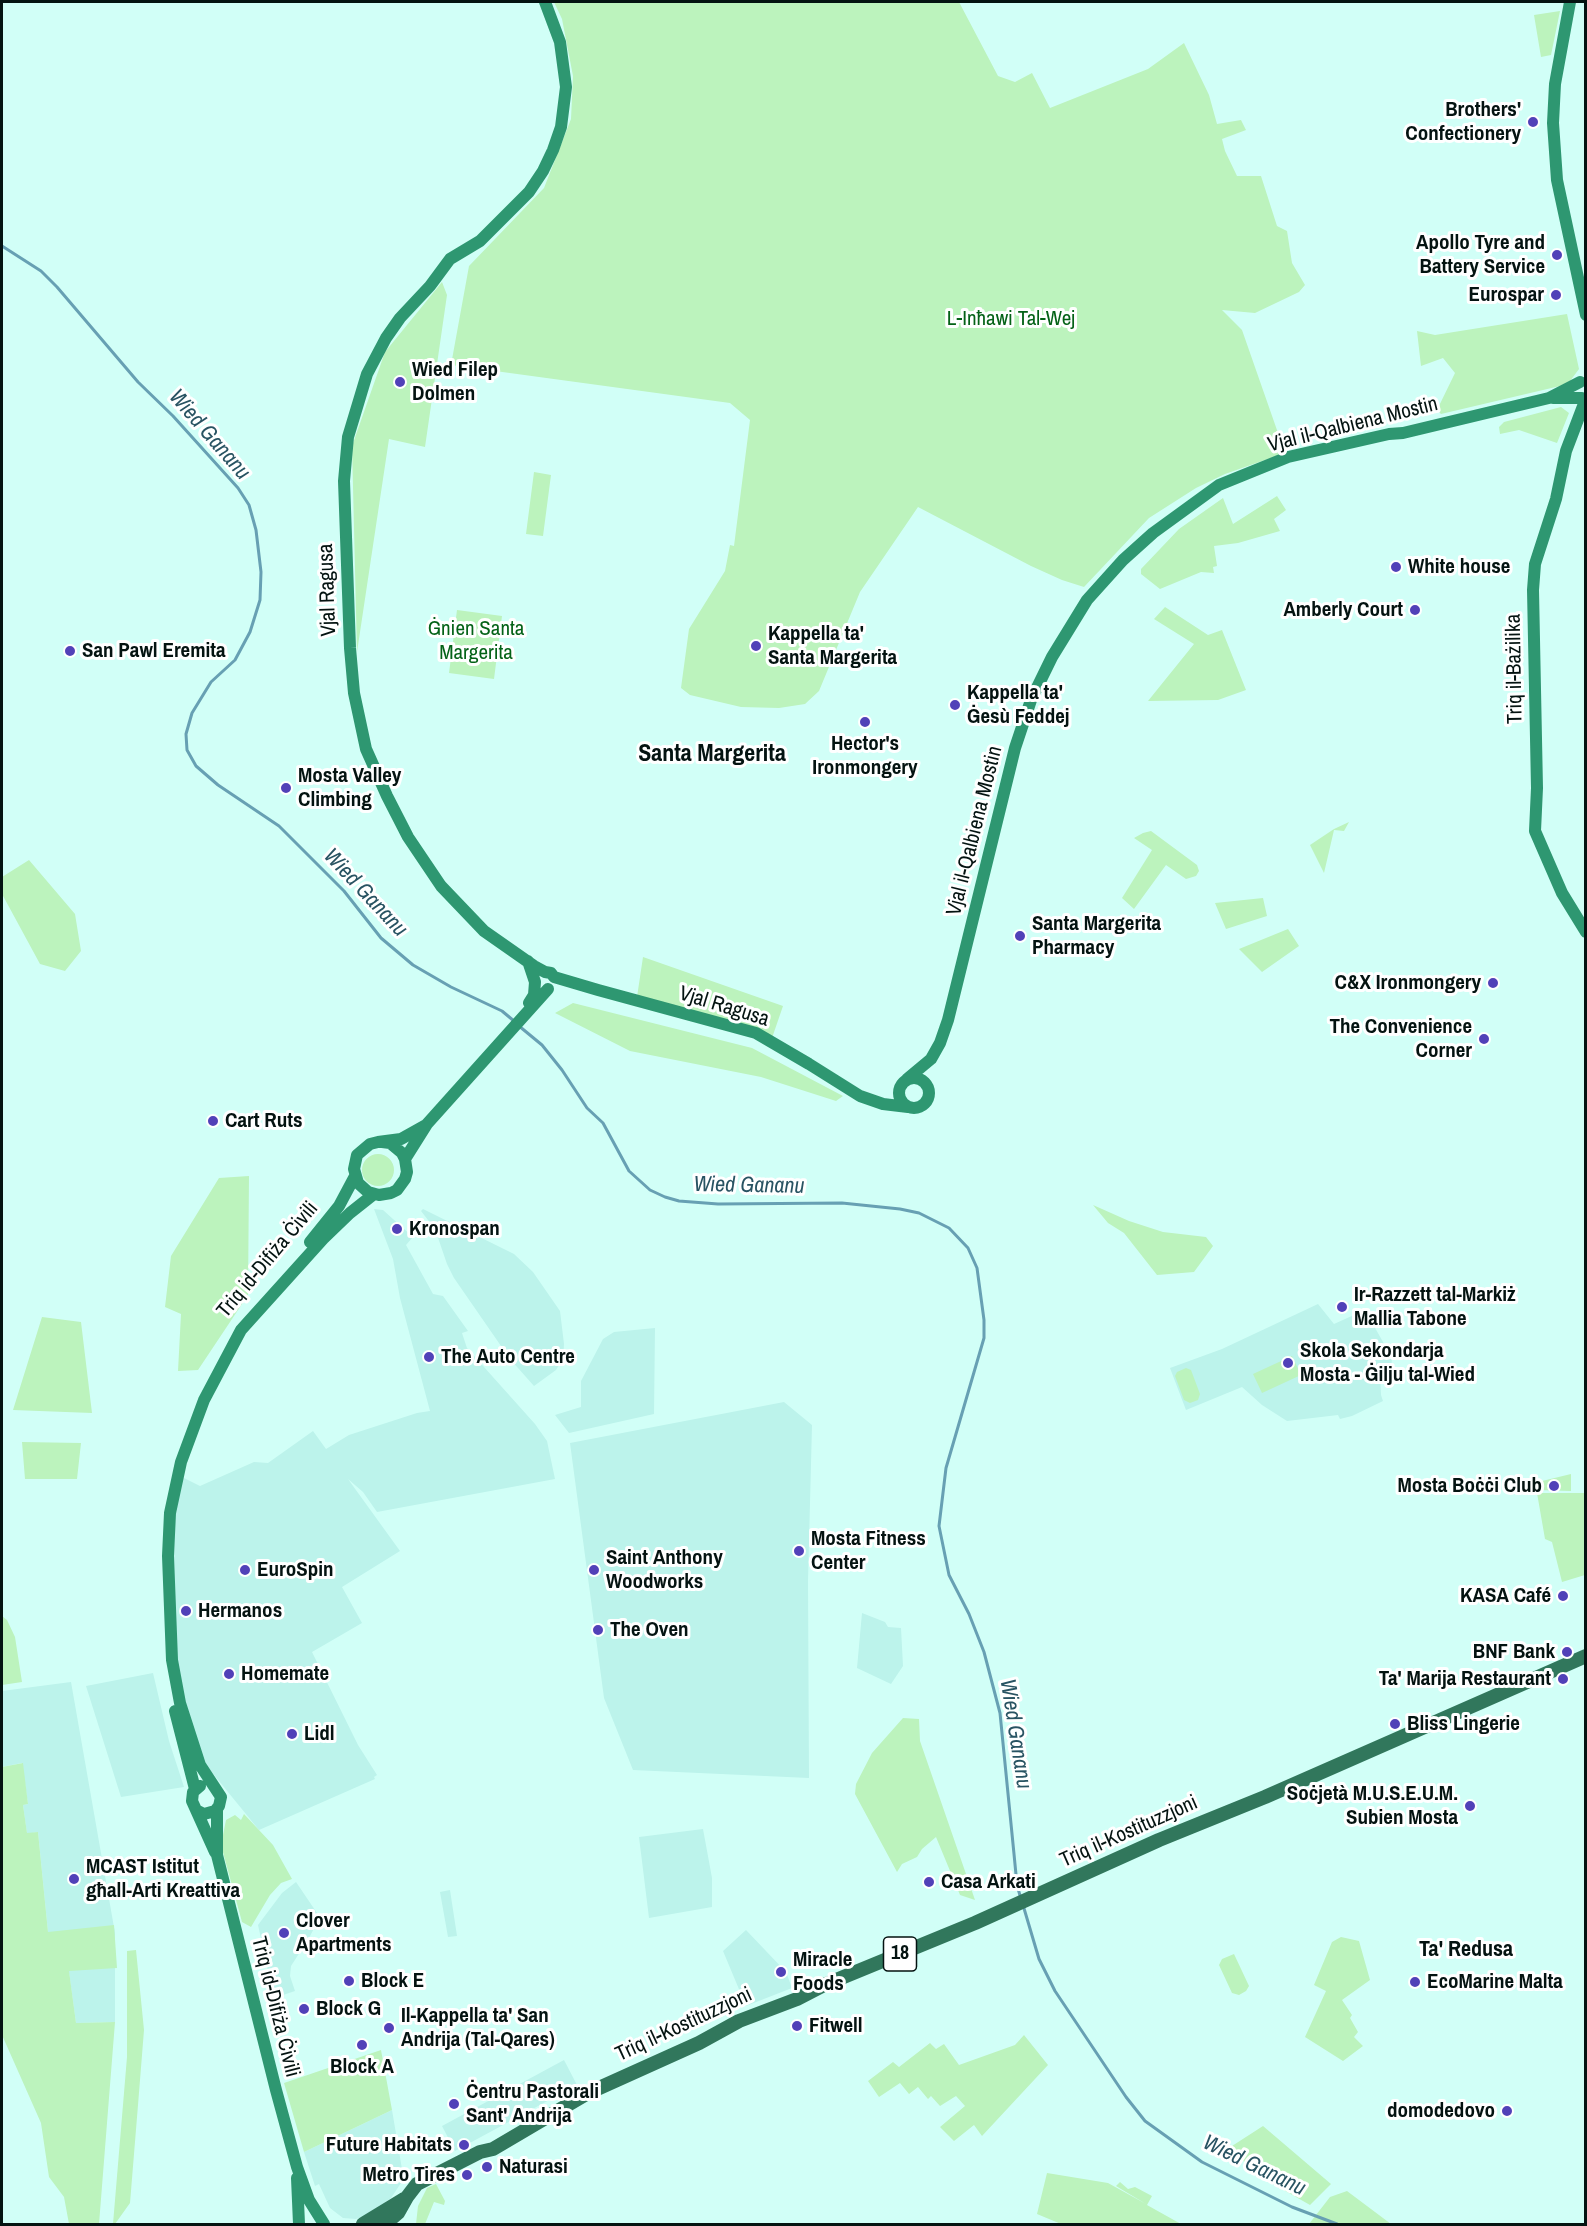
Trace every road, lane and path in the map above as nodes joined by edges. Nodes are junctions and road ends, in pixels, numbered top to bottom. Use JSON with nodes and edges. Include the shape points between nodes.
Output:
{"nodes":[{"id":1,"x":545,"y":2,"type":"edge"},
{"id":2,"x":1570,"y":2,"type":"edge"},
{"id":3,"x":1586,"y":315,"type":"edge"},
{"id":4,"x":1583,"y":378,"type":"edge"},
{"id":5,"x":1549,"y":398,"type":"junction"},
{"id":6,"x":1584,"y":400,"type":"edge"},
{"id":7,"x":1586,"y":932,"type":"edge"},
{"id":8,"x":543,"y":977,"type":"junction"},
{"id":9,"x":534,"y":1000,"type":"junction"},
{"id":10,"x":931,"y":1059,"type":"junction"},
{"id":11,"x":905,"y":1081,"type":"junction"},
{"id":12,"x":928,"y":1088,"type":"junction"},
{"id":13,"x":871,"y":1100,"type":"junction"},
{"id":14,"x":908,"y":1107,"type":"junction"},
{"id":15,"x":427,"y":1124,"type":"junction"},
{"id":16,"x":382,"y":1142,"type":"junction"},
{"id":17,"x":405,"y":1159,"type":"junction"},
{"id":18,"x":355,"y":1176,"type":"junction"},
{"id":19,"x":374,"y":1194,"type":"junction"},
{"id":20,"x":1586,"y":1656,"type":"edge"},
{"id":21,"x":212,"y":1785,"type":"junction"},
{"id":22,"x":195,"y":1789,"type":"junction"},
{"id":23,"x":217,"y":1809,"type":"junction"},
{"id":24,"x":198,"y":1811,"type":"junction"},
{"id":25,"x":217,"y":1856,"type":"junction"},
{"id":26,"x":297,"y":2167,"type":"junction"},
{"id":27,"x":407,"y":2197,"type":"junction"},
{"id":28,"x":396,"y":2219,"type":"edge"},
{"id":29,"x":299,"y":2224,"type":"edge"},
{"id":30,"x":324,"y":2224,"type":"edge"},
{"id":31,"x":363,"y":2224,"type":"edge"},
{"id":32,"x":385,"y":2224,"type":"edge"}],
"edges":[{"from":1,"to":8,"type":"main road","name":"Vjal Ragusa","via":[[560,42],[566,87],[561,127],[543,171],[529,192],[480,241],[450,259],[387,338],[357,401],[348,437],[344,481],[351,671],[366,749],[408,837],[441,886],[484,931]]},
{"from":2,"to":3,"type":"main road","via":[[1555,84],[1553,123],[1557,180]]},
{"from":4,"to":5,"type":"main road","name":"Vjal il-Qalbiena Mostin"},
{"from":4,"to":6,"type":"main road","via":[[1579,390]]},
{"from":5,"to":6,"type":"main road","name":"Vjal il-Qalbiena Mostin"},
{"from":5,"to":10,"type":"main road","name":"Vjal il-Qalbiena Mostin","via":[[1287,457],[1219,485],[1123,560],[1087,600],[1031,700],[1015,748],[948,1020]]},
{"from":6,"to":7,"type":"main road","name":"Triq il-Bażilika","via":[[1535,564],[1533,590],[1535,831],[1562,893]]},
{"from":8,"to":9,"type":"main road"},
{"from":8,"to":9,"type":"main road","via":[[536,982]]},
{"from":8,"to":13,"type":"main road","name":"Vjal Ragusa","via":[[756,1033]]},
{"from":9,"to":15,"type":"main road","name":"Triq id-Difiża Ċivili","via":[[519,1023]]},
{"from":10,"to":11,"type":"main road","name":"Vjal il-Qalbiena Mostin"},
{"from":10,"to":12,"type":"main road","name":"Vjal il-Qalbiena Mostin"},
{"from":11,"to":12,"type":"main road","via":[[918,1078]]},
{"from":11,"to":13,"type":"main road"},
{"from":11,"to":14,"type":"main road","via":[[899,1096]]},
{"from":12,"to":14,"type":"main road","via":[[924,1104]]},
{"from":13,"to":14,"type":"main road","name":"Vjal Ragusa"},
{"from":15,"to":16,"type":"main road","name":"Triq id-Difiża Ċivili","via":[[401,1139]]},
{"from":15,"to":17,"type":"main road","name":"Triq id-Difiża Ċivili"},
{"from":16,"to":17,"type":"main road","via":[[396,1147]]},
{"from":16,"to":18,"type":"main road","name":"Triq id-Difiża Ċivili","via":[[370,1144],[357,1155]]},
{"from":17,"to":19,"type":"main road","name":"Triq id-Difiża Ċivili","via":[[407,1172],[401,1185],[391,1193]]},
{"from":18,"to":19,"type":"main road","via":[[362,1188]]},
{"from":18,"to":22,"type":"main road","name":"Triq id-Difiża Ċivili","via":[[339,1206],[235,1328],[199,1398],[164,1512],[161,1554],[165,1660]]},
{"from":19,"to":21,"type":"main road","name":"Triq id-Difiża Ċivili","via":[[323,1239],[241,1330],[204,1400],[181,1462],[170,1513],[168,1556],[172,1660],[186,1722],[200,1765]]},
{"from":20,"to":27,"type":"main road","name":"Triq il-Kostituzzjoni","number":"18","via":[[975,1923],[739,2021],[588,2093],[493,2149],[417,2184]]},
{"from":21,"to":22,"type":"main road"},
{"from":21,"to":23,"type":"main road","name":"Triq id-Difiża Ċivili","via":[[221,1797]]},
{"from":22,"to":24,"type":"main road","name":"Triq id-Difiża Ċivili","via":[[192,1801]]},
{"from":23,"to":24,"type":"main road","via":[[210,1813]]},
{"from":23,"to":25,"type":"main road","name":"Triq id-Difiża Ċivili"},
{"from":24,"to":25,"type":"main road","name":"Triq id-Difiża Ċivili"},
{"from":25,"to":26,"type":"main road","name":"Triq id-Difiża Ċivili"},
{"from":26,"to":29,"type":"main road","name":"Triq id-Difiża Ċivili"},
{"from":26,"to":30,"type":"main road","name":"Triq id-Difiża Ċivili","via":[[309,2200]]},
{"from":27,"to":28,"type":"main road","name":"Triq il-Kostituzzjoni","number":"18"},
{"from":27,"to":31,"type":"main road","name":"Triq il-Kostituzzjoni","number":"18"},
{"from":28,"to":32,"type":"main road","name":"Triq il-Kostituzzjoni","number":"18"}]}
